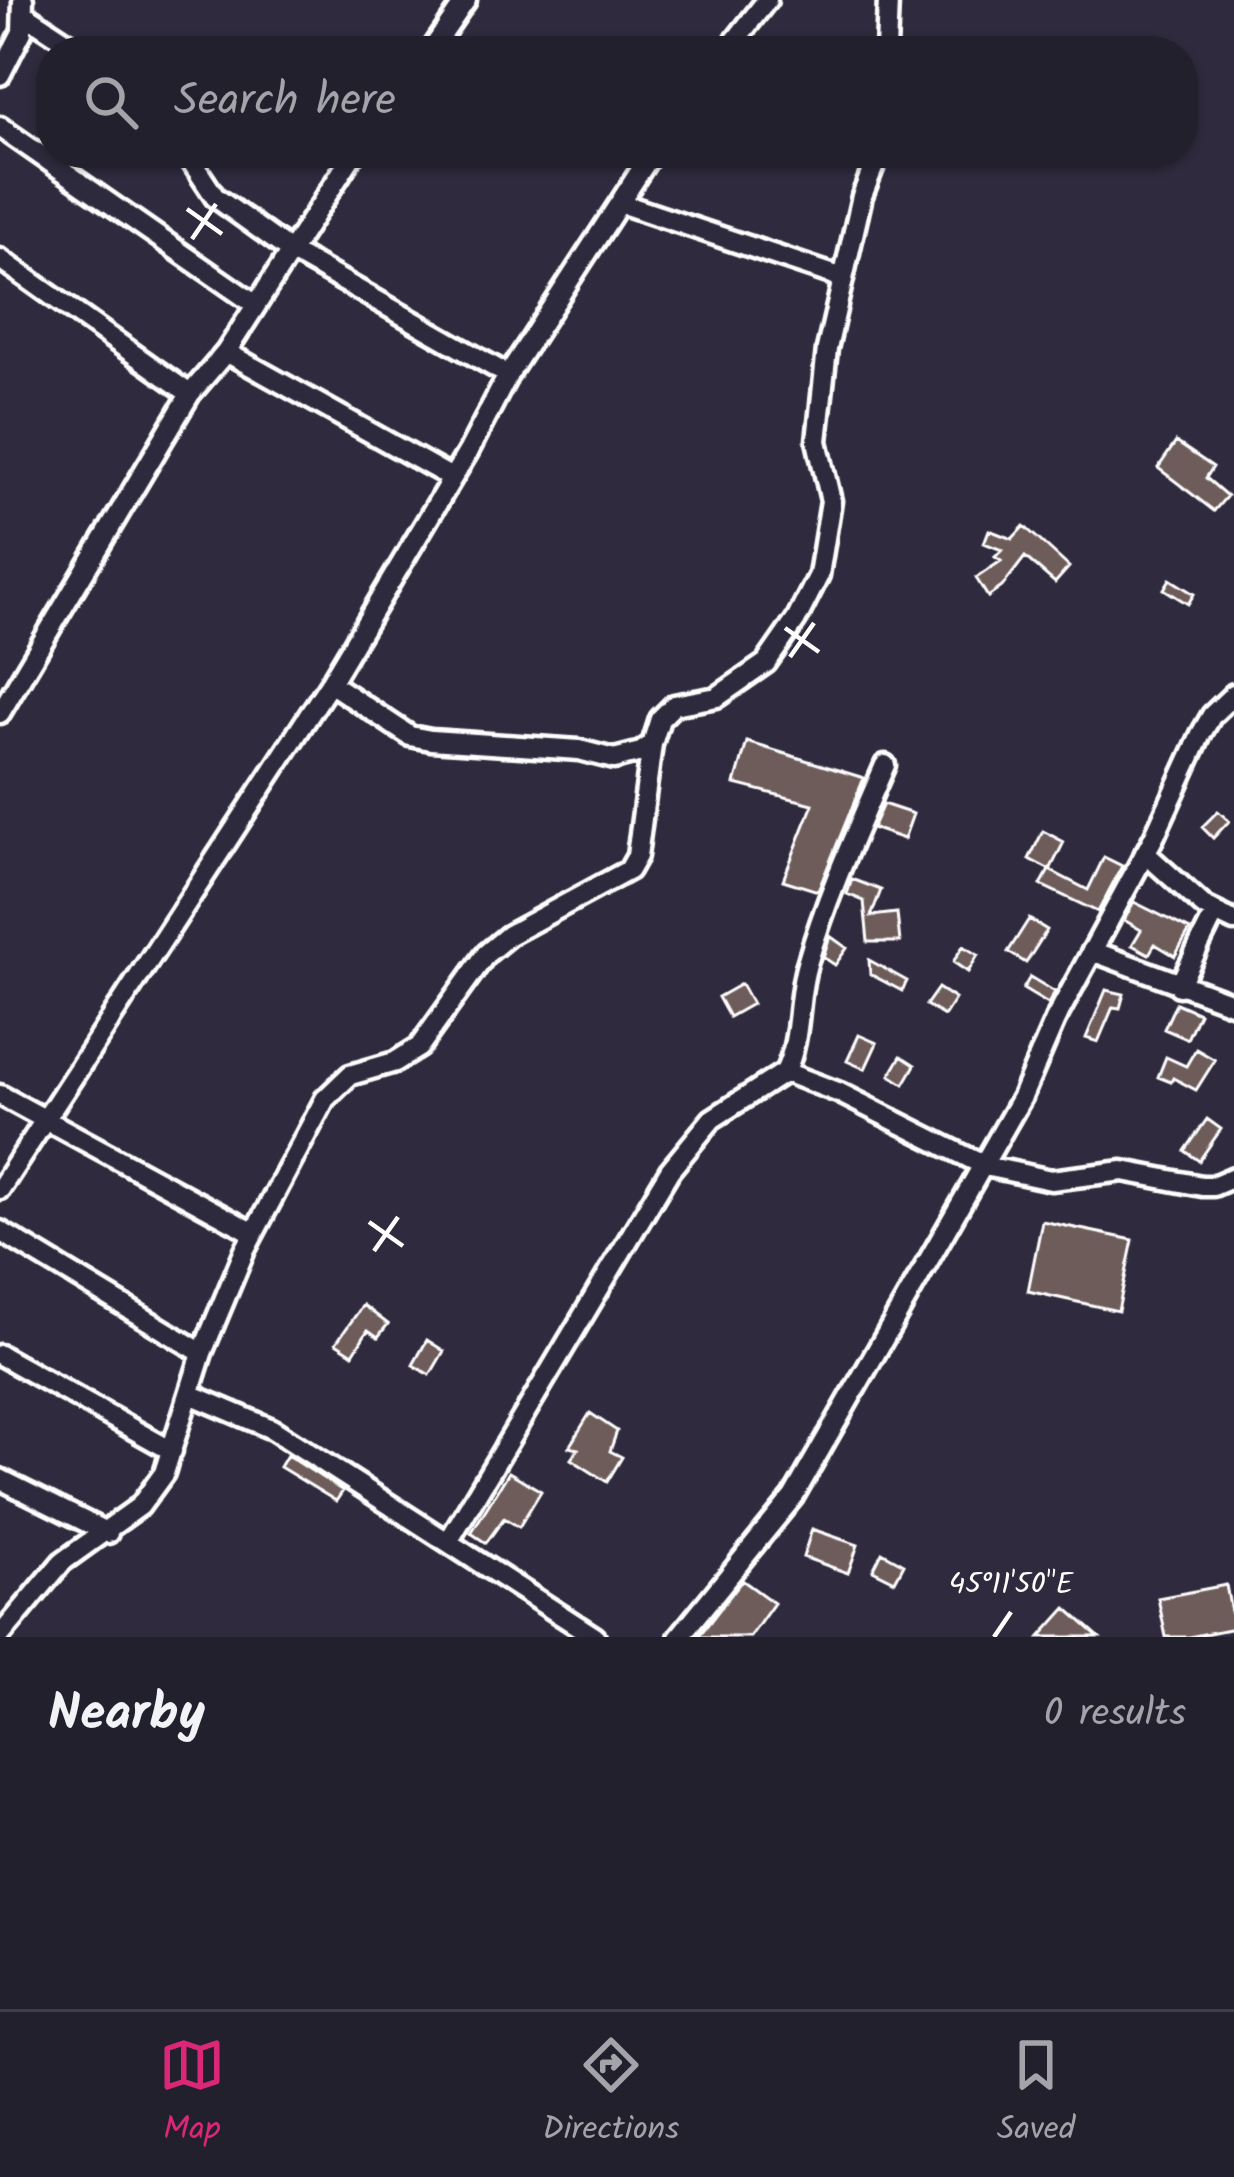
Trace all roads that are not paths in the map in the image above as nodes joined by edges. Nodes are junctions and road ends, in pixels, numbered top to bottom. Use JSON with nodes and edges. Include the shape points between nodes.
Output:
{"nodes":[{"id":1,"x":466,"y":0,"type":"edge"},
{"id":2,"x":767,"y":0,"type":"edge"},
{"id":3,"x":887,"y":0,"type":"edge"},
{"id":4,"x":23,"y":6,"type":"edge"},
{"id":5,"x":62,"y":36,"type":"edge"},
{"id":6,"x":441,"y":36,"type":"edge"},
{"id":7,"x":739,"y":36,"type":"edge"},
{"id":8,"x":886,"y":36,"type":"edge"},
{"id":9,"x":0,"y":75,"type":"edge"},
{"id":10,"x":0,"y":127,"type":"edge"},
{"id":11,"x":36,"y":152,"type":"edge"},
{"id":12,"x":59,"y":168,"type":"edge"},
{"id":13,"x":196,"y":168,"type":"edge"},
{"id":14,"x":344,"y":168,"type":"edge"},
{"id":15,"x":642,"y":168,"type":"edge"},
{"id":16,"x":873,"y":168,"type":"edge"},
{"id":17,"x":620,"y":203,"type":"junction"},
{"id":18,"x":290,"y":251,"type":"junction"},
{"id":19,"x":0,"y":259,"type":"edge"},
{"id":20,"x":842,"y":278,"type":"junction"},
{"id":21,"x":256,"y":304,"type":"junction"},
{"id":22,"x":226,"y":352,"type":"junction"},
{"id":23,"x":508,"y":375,"type":"junction"},
{"id":24,"x":190,"y":394,"type":"junction"},
{"id":25,"x":452,"y":478,"type":"junction"},
{"id":26,"x":330,"y":683,"type":"junction"},
{"id":27,"x":1234,"y":694,"type":"edge"},
{"id":28,"x":0,"y":713,"type":"edge"},
{"id":29,"x":652,"y":743,"type":"junction"},
{"id":30,"x":885,"y":765,"type":"dead end"},
{"id":31,"x":1145,"y":853,"type":"junction"},
{"id":32,"x":1215,"y":913,"type":"junction"},
{"id":33,"x":1234,"y":921,"type":"edge"},
{"id":34,"x":1092,"y":951,"type":"junction"},
{"id":35,"x":1179,"y":986,"type":"junction"},
{"id":36,"x":1234,"y":1004,"type":"edge"},
{"id":37,"x":785,"y":1072,"type":"junction"},
{"id":38,"x":0,"y":1095,"type":"edge"},
{"id":39,"x":44,"y":1117,"type":"junction"},
{"id":40,"x":985,"y":1166,"type":"junction"},
{"id":41,"x":1234,"y":1177,"type":"edge"},
{"id":42,"x":0,"y":1189,"type":"edge"},
{"id":43,"x":0,"y":1231,"type":"edge"},
{"id":44,"x":254,"y":1233,"type":"junction"},
{"id":45,"x":202,"y":1353,"type":"junction"},
{"id":46,"x":0,"y":1355,"type":"edge"},
{"id":47,"x":190,"y":1394,"type":"junction"},
{"id":48,"x":172,"y":1451,"type":"junction"},
{"id":49,"x":0,"y":1479,"type":"edge"},
{"id":50,"x":107,"y":1532,"type":"junction"},
{"id":51,"x":448,"y":1542,"type":"junction"},
{"id":52,"x":0,"y":1636,"type":"edge"},
{"id":53,"x":596,"y":1637,"type":"edge"},
{"id":54,"x":679,"y":1637,"type":"edge"}],
"edges":[{"from":1,"to":6,"type":"street"},
{"from":2,"to":7,"type":"street"},
{"from":3,"to":8,"type":"street"},
{"from":4,"to":5,"type":"street"},
{"from":4,"to":9,"type":"street","via":[[22,32]]},
{"from":10,"to":11,"type":"street"},
{"from":12,"to":21,"type":"street"},
{"from":13,"to":18,"type":"street","via":[[215,197]]},
{"from":14,"to":18,"type":"street"},
{"from":15,"to":17,"type":"street"},
{"from":16,"to":20,"type":"street"},
{"from":17,"to":20,"type":"street"},
{"from":17,"to":23,"type":"street"},
{"from":18,"to":21,"type":"street"},
{"from":18,"to":23,"type":"street"},
{"from":19,"to":24,"type":"street"},
{"from":20,"to":29,"type":"street","via":[[817,441],[831,501],[819,575],[766,664],[717,697],[674,705]]},
{"from":21,"to":22,"type":"street"},
{"from":22,"to":24,"type":"street"},
{"from":22,"to":25,"type":"street"},
{"from":23,"to":25,"type":"street"},
{"from":24,"to":28,"type":"street"},
{"from":25,"to":26,"type":"street"},
{"from":26,"to":29,"type":"street","via":[[410,736],[431,740],[614,759]]},
{"from":26,"to":39,"type":"street"},
{"from":27,"to":31,"type":"street","via":[[1201,734]]},
{"from":29,"to":44,"type":"street","via":[[638,856],[629,870],[508,934],[419,1047],[350,1075],[326,1099]]},
{"from":30,"to":37,"type":"street","via":[[820,920]]},
{"from":31,"to":32,"type":"street"},
{"from":31,"to":34,"type":"street"},
{"from":32,"to":33,"type":"street"},
{"from":32,"to":35,"type":"street"},
{"from":34,"to":35,"type":"street"},
{"from":34,"to":40,"type":"street"},
{"from":35,"to":36,"type":"street"},
{"from":37,"to":40,"type":"street"},
{"from":37,"to":51,"type":"street","via":[[712,1119],[670,1170]]},
{"from":38,"to":39,"type":"street"},
{"from":39,"to":42,"type":"street"},
{"from":39,"to":44,"type":"street"},
{"from":40,"to":41,"type":"street","via":[[1062,1181],[1112,1171],[1202,1186]]},
{"from":40,"to":54,"type":"street","via":[[794,1497]]},
{"from":43,"to":45,"type":"street"},
{"from":44,"to":45,"type":"street"},
{"from":45,"to":47,"type":"street"},
{"from":46,"to":48,"type":"street"},
{"from":47,"to":48,"type":"street"},
{"from":47,"to":51,"type":"street","via":[[272,1429]]},
{"from":48,"to":50,"type":"street","via":[[140,1507]]},
{"from":49,"to":50,"type":"street"},
{"from":50,"to":52,"type":"street","via":[[62,1562]]},
{"from":51,"to":53,"type":"street"}]}
